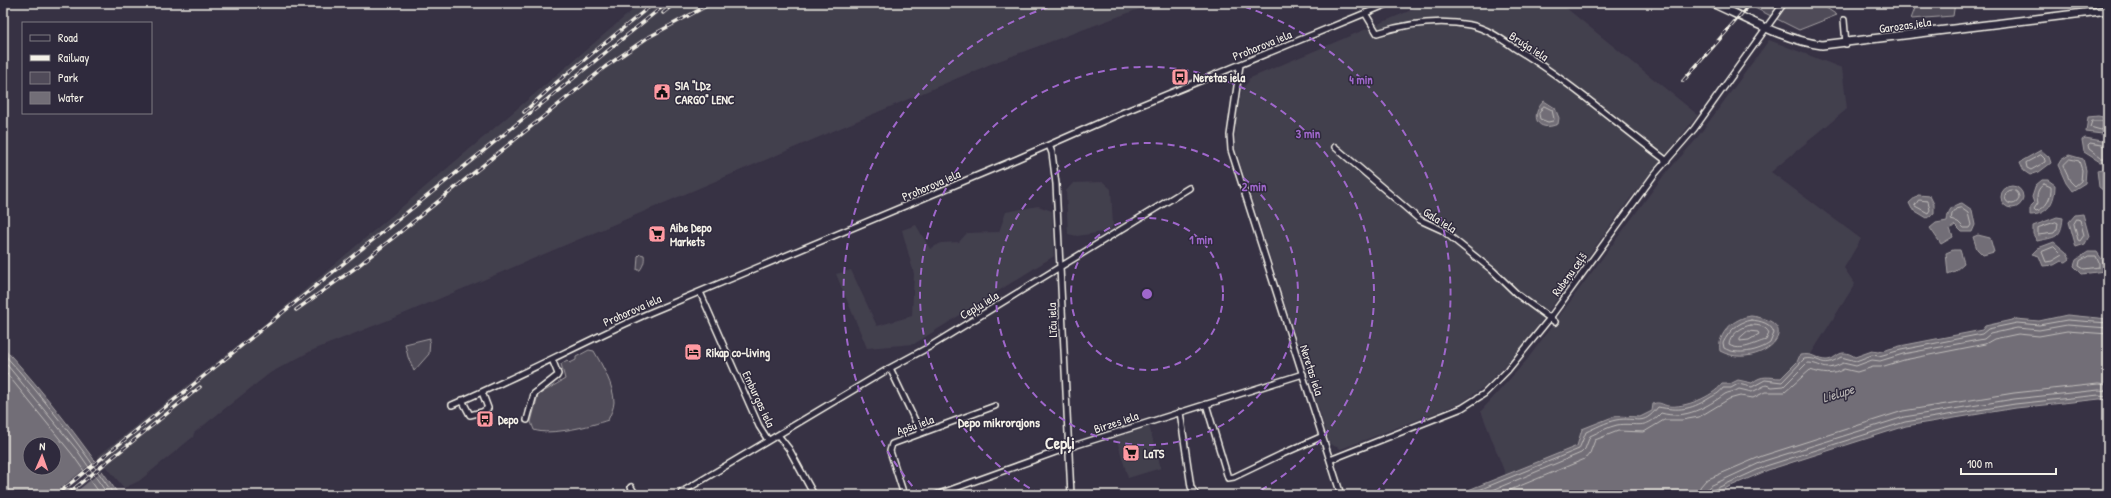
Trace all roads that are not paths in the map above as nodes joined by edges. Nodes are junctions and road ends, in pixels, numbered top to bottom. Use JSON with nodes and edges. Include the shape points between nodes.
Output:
{"nodes":[{"id":1,"x":1390,"y":3,"type":"edge"},
{"id":2,"x":1712,"y":3,"type":"edge"},
{"id":3,"x":1784,"y":3,"type":"edge"},
{"id":4,"x":2108,"y":10,"type":"edge"},
{"id":5,"x":1365,"y":13,"type":"junction"},
{"id":6,"x":1844,"y":20,"type":"dead end"},
{"id":7,"x":1766,"y":27,"type":"junction"},
{"id":8,"x":1846,"y":44,"type":"junction"},
{"id":9,"x":1240,"y":65,"type":"junction"},
{"id":10,"x":1049,"y":145,"type":"junction"},
{"id":11,"x":1335,"y":148,"type":"dead end"},
{"id":12,"x":1667,"y":161,"type":"junction"},
{"id":13,"x":1189,"y":188,"type":"dead end"},
{"id":14,"x":1060,"y":267,"type":"junction"},
{"id":15,"x":700,"y":292,"type":"junction"},
{"id":16,"x":1550,"y":318,"type":"junction"},
{"id":17,"x":1555,"y":322,"type":"dead end"},
{"id":18,"x":552,"y":359,"type":"junction"},
{"id":19,"x":890,"y":368,"type":"junction"},
{"id":20,"x":1303,"y":374,"type":"junction"},
{"id":21,"x":482,"y":392,"type":"junction"},
{"id":22,"x":462,"y":400,"type":"junction"},
{"id":23,"x":1206,"y":404,"type":"junction"},
{"id":24,"x":452,"y":405,"type":"dead end"},
{"id":25,"x":995,"y":406,"type":"dead end"},
{"id":26,"x":1180,"y":412,"type":"junction"},
{"id":27,"x":527,"y":420,"type":"dead end"},
{"id":28,"x":921,"y":433,"type":"junction"},
{"id":29,"x":778,"y":435,"type":"junction"},
{"id":30,"x":1323,"y":436,"type":"junction"},
{"id":31,"x":768,"y":440,"type":"junction"},
{"id":32,"x":1067,"y":448,"type":"junction"},
{"id":33,"x":1330,"y":460,"type":"junction"},
{"id":34,"x":631,"y":487,"type":"dead end"},
{"id":35,"x":681,"y":494,"type":"edge"},
{"id":36,"x":636,"y":495,"type":"edge"},
{"id":37,"x":814,"y":495,"type":"edge"},
{"id":38,"x":904,"y":495,"type":"edge"},
{"id":39,"x":936,"y":495,"type":"edge"},
{"id":40,"x":1071,"y":495,"type":"edge"},
{"id":41,"x":1196,"y":495,"type":"edge"},
{"id":42,"x":1342,"y":495,"type":"edge"}],
"edges":[{"from":1,"to":5,"type":"street","name":"Prohorova iela"},
{"from":2,"to":7,"type":"main road","name":"Garozas iela"},
{"from":3,"to":7,"type":"street","name":"Rubeņu ceļš"},
{"from":4,"to":8,"type":"main road","name":"Garozas iela"},
{"from":5,"to":9,"type":"street","name":"Prohorova iela"},
{"from":5,"to":12,"type":"street","name":"Bruģa iela","via":[[1377,33],[1400,26],[1424,23],[1470,25],[1486,30],[1547,68]]},
{"from":6,"to":8,"type":"street"},
{"from":7,"to":8,"type":"main road","name":"Garozas iela","via":[[1809,43]]},
{"from":7,"to":12,"type":"street","name":"Rubeņu ceļš","via":[[1694,129]]},
{"from":9,"to":10,"type":"street","name":"Prohorova iela"},
{"from":9,"to":20,"type":"street","name":"Neretas iela","via":[[1230,135],[1231,150]]},
{"from":10,"to":14,"type":"street","name":"Līču iela","via":[[1056,184]]},
{"from":10,"to":15,"type":"street","name":"Prohorova iela"},
{"from":11,"to":16,"type":"street","name":"Gala iela","via":[[1420,220],[1442,230],[1492,270],[1518,295]]},
{"from":12,"to":16,"type":"street","name":"Rubeņu ceļš","via":[[1634,201]]},
{"from":13,"to":14,"type":"street","name":"Cepļu iela"},
{"from":14,"to":19,"type":"street","name":"Cepļu iela"},
{"from":14,"to":32,"type":"street","name":"Līču iela"},
{"from":15,"to":18,"type":"street","name":"Prohorova iela","via":[[606,332]]},
{"from":15,"to":31,"type":"street","name":"Emburgas iela","via":[[759,426]]},
{"from":16,"to":17,"type":"street","name":"Gala iela"},
{"from":16,"to":33,"type":"street","name":"Rubeņu ceļš","via":[[1507,371],[1475,401]]},
{"from":18,"to":21,"type":"street","name":"Prohorova iela"},
{"from":18,"to":27,"type":"street","via":[[557,376],[534,394]]},
{"from":19,"to":28,"type":"street"},
{"from":19,"to":29,"type":"street","name":"Cepļu iela"},
{"from":20,"to":23,"type":"street","name":"Birzes iela"},
{"from":20,"to":30,"type":"street","name":"Neretas iela"},
{"from":21,"to":22,"type":"street","name":"Prohorova iela"},
{"from":21,"to":22,"type":"street","via":[[488,408],[482,412],[470,415]]},
{"from":22,"to":24,"type":"street","name":"Prohorova iela"},
{"from":23,"to":26,"type":"street","name":"Birzes iela"},
{"from":23,"to":30,"type":"street","via":[[1228,478]]},
{"from":25,"to":28,"type":"street","name":"Apšu iela"},
{"from":26,"to":32,"type":"street","name":"Birzes iela"},
{"from":26,"to":41,"type":"street","via":[[1191,487]]},
{"from":28,"to":38,"type":"street","name":"Apšu iela","via":[[892,444],[890,451]]},
{"from":29,"to":31,"type":"street","name":"Emburgas iela"},
{"from":29,"to":37,"type":"street","name":"Emburgas iela"},
{"from":30,"to":33,"type":"street","name":"Neretas iela"},
{"from":31,"to":35,"type":"street"},
{"from":32,"to":39,"type":"street","name":"Birzes iela"},
{"from":32,"to":40,"type":"street","name":"Līču iela"},
{"from":33,"to":42,"type":"street","name":"Neretas iela"},
{"from":34,"to":36,"type":"street"}]}
